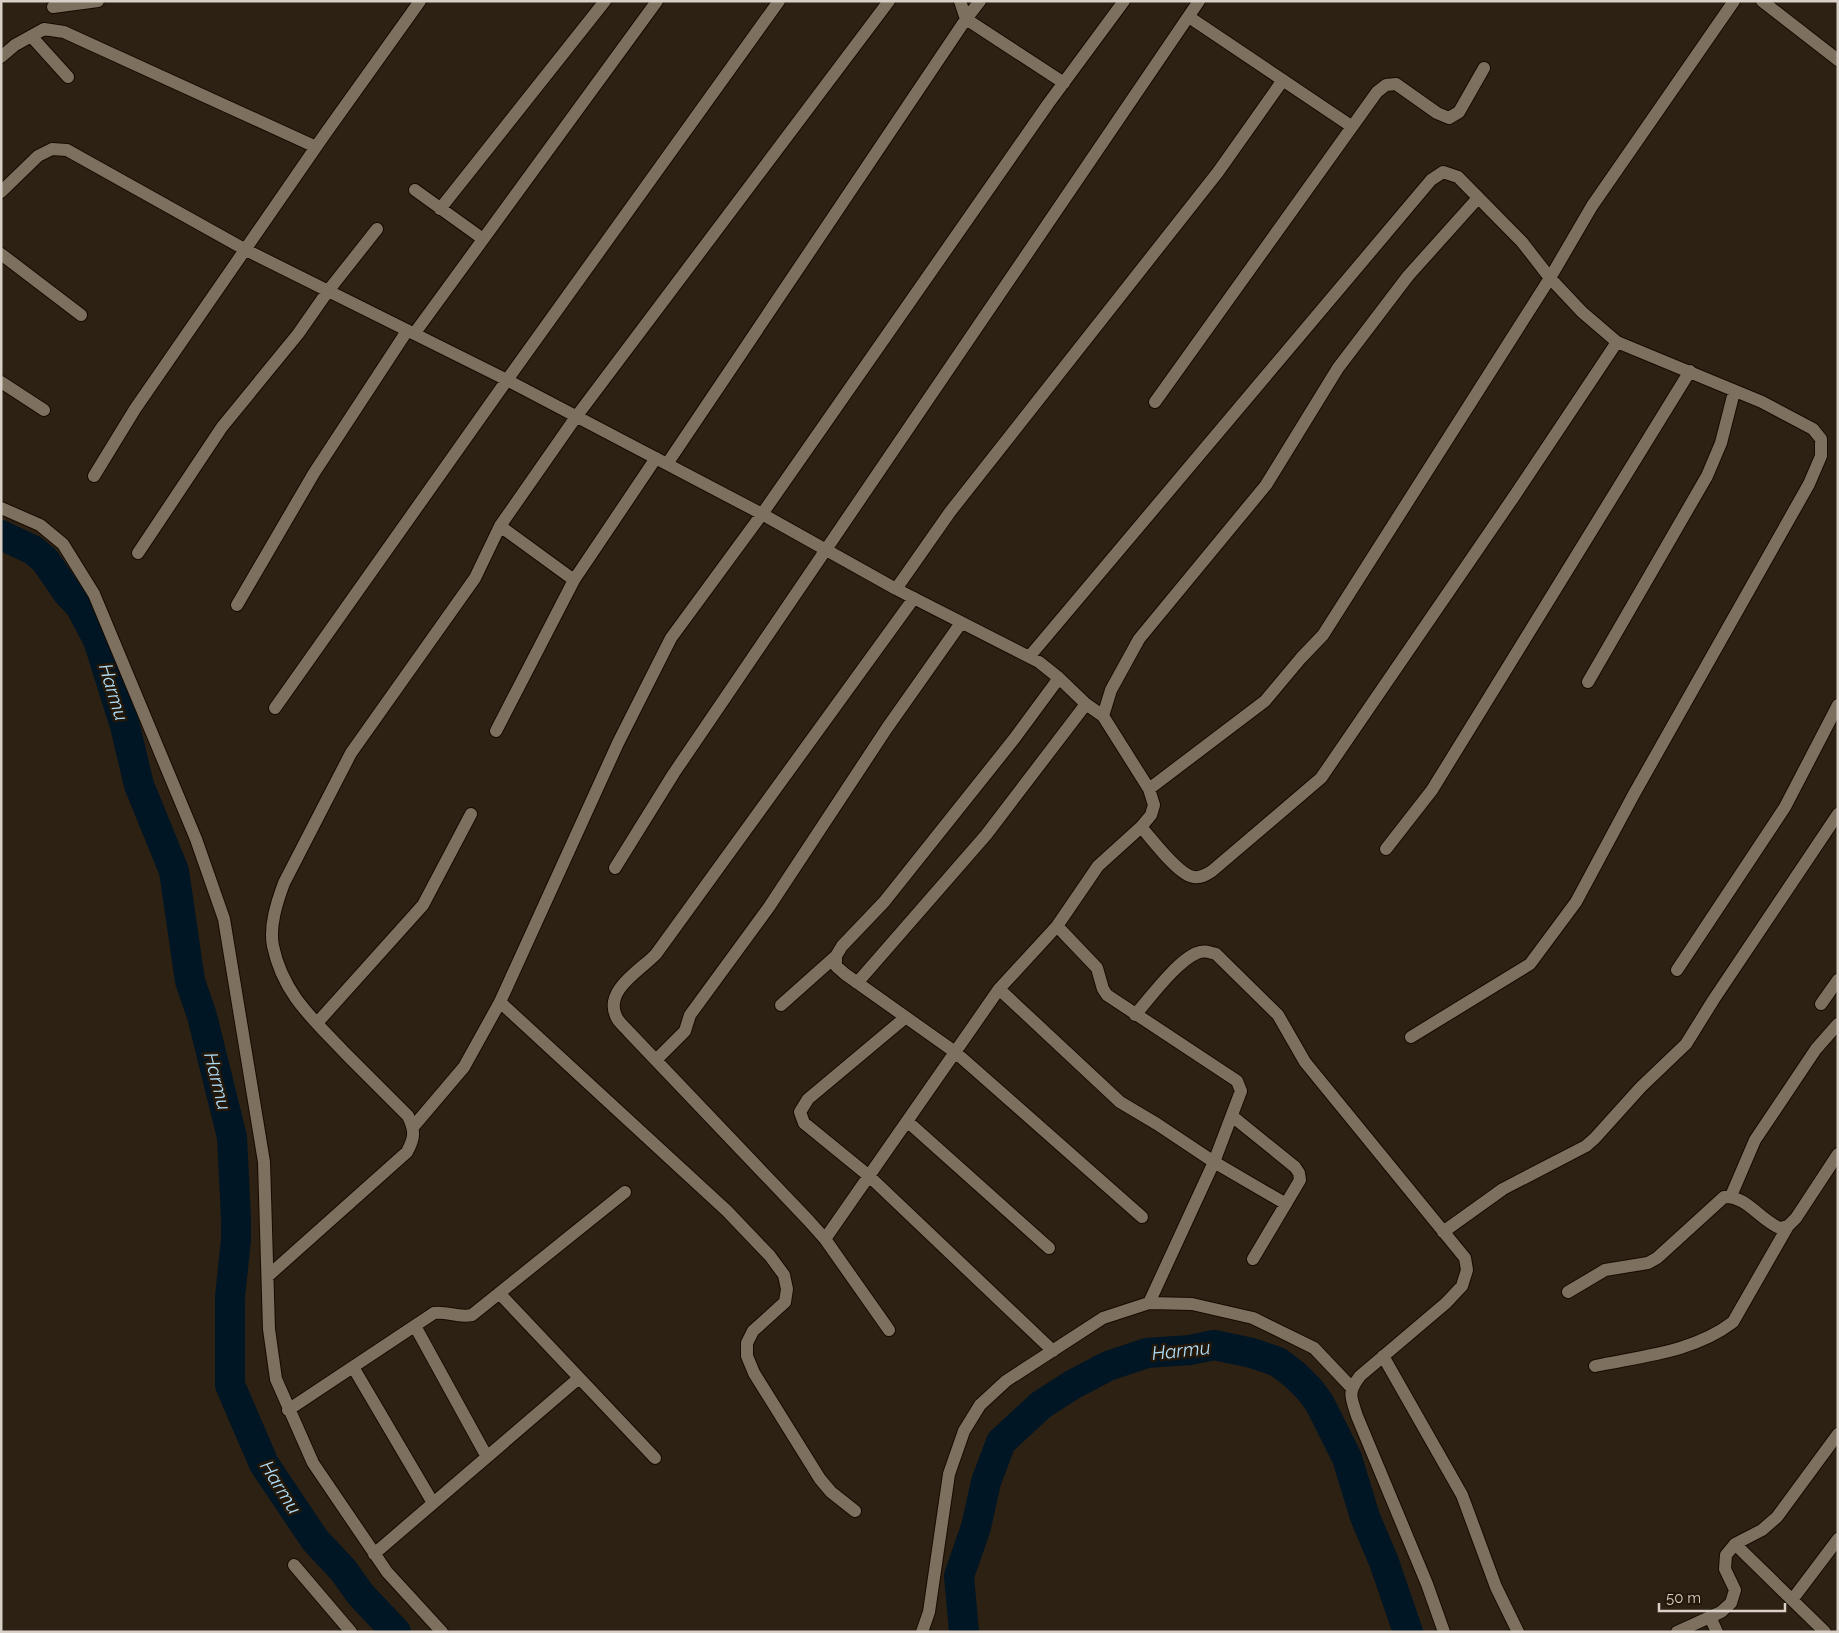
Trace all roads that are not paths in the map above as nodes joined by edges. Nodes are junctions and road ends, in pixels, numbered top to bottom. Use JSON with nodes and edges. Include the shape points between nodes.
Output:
{"nodes":[{"id":1,"x":98,"y":1,"type":"edge"},
{"id":2,"x":420,"y":1,"type":"edge"},
{"id":3,"x":605,"y":1,"type":"edge"},
{"id":4,"x":657,"y":1,"type":"edge"},
{"id":5,"x":779,"y":1,"type":"edge"},
{"id":6,"x":888,"y":1,"type":"edge"},
{"id":7,"x":960,"y":1,"type":"edge"},
{"id":8,"x":980,"y":1,"type":"edge"},
{"id":9,"x":1124,"y":1,"type":"edge"},
{"id":10,"x":1199,"y":1,"type":"edge"},
{"id":11,"x":1734,"y":1,"type":"edge"},
{"id":12,"x":1762,"y":1,"type":"edge"},
{"id":13,"x":53,"y":4,"type":"edge"},
{"id":14,"x":1189,"y":17,"type":"junction"},
{"id":15,"x":966,"y":19,"type":"junction"},
{"id":16,"x":52,"y":30,"type":"junction"},
{"id":17,"x":31,"y":36,"type":"junction"},
{"id":18,"x":1,"y":57,"type":"edge"},
{"id":19,"x":1838,"y":60,"type":"edge"},
{"id":20,"x":1484,"y":68,"type":"dead end"},
{"id":21,"x":68,"y":77,"type":"dead end"},
{"id":22,"x":1283,"y":80,"type":"junction"},
{"id":23,"x":1064,"y":83,"type":"junction"},
{"id":24,"x":1351,"y":126,"type":"junction"},
{"id":25,"x":316,"y":147,"type":"junction"},
{"id":26,"x":415,"y":190,"type":"dead end"},
{"id":27,"x":1,"y":192,"type":"edge"},
{"id":28,"x":1478,"y":198,"type":"junction"},
{"id":29,"x":440,"y":208,"type":"junction"},
{"id":30,"x":377,"y":229,"type":"dead end"},
{"id":31,"x":484,"y":239,"type":"junction"},
{"id":32,"x":246,"y":250,"type":"junction"},
{"id":33,"x":1,"y":254,"type":"edge"},
{"id":34,"x":1550,"y":278,"type":"junction"},
{"id":35,"x":328,"y":291,"type":"junction"},
{"id":36,"x":81,"y":315,"type":"dead end"},
{"id":37,"x":411,"y":332,"type":"junction"},
{"id":38,"x":1618,"y":342,"type":"junction"},
{"id":39,"x":1690,"y":371,"type":"junction"},
{"id":40,"x":506,"y":380,"type":"junction"},
{"id":41,"x":1,"y":382,"type":"edge"},
{"id":42,"x":1734,"y":392,"type":"junction"},
{"id":43,"x":1155,"y":402,"type":"dead end"},
{"id":44,"x":44,"y":410,"type":"dead end"},
{"id":45,"x":576,"y":417,"type":"junction"},
{"id":46,"x":661,"y":461,"type":"junction"},
{"id":47,"x":94,"y":476,"type":"dead end"},
{"id":48,"x":1,"y":508,"type":"edge"},
{"id":49,"x":762,"y":514,"type":"junction"},
{"id":50,"x":500,"y":526,"type":"junction"},
{"id":51,"x":826,"y":550,"type":"junction"},
{"id":52,"x":138,"y":553,"type":"dead end"},
{"id":53,"x":574,"y":580,"type":"junction"},
{"id":54,"x":896,"y":588,"type":"junction"},
{"id":55,"x":914,"y":598,"type":"junction"},
{"id":56,"x":237,"y":605,"type":"dead end"},
{"id":57,"x":961,"y":623,"type":"junction"},
{"id":58,"x":1029,"y":657,"type":"junction"},
{"id":59,"x":1059,"y":678,"type":"junction"},
{"id":60,"x":1588,"y":682,"type":"dead end"},
{"id":61,"x":1086,"y":704,"type":"junction"},
{"id":62,"x":1838,"y":705,"type":"edge"},
{"id":63,"x":275,"y":708,"type":"dead end"},
{"id":64,"x":1103,"y":716,"type":"junction"},
{"id":65,"x":496,"y":731,"type":"dead end"},
{"id":66,"x":1149,"y":789,"type":"junction"},
{"id":67,"x":471,"y":814,"type":"dead end"},
{"id":68,"x":1838,"y":814,"type":"edge"},
{"id":69,"x":1141,"y":827,"type":"junction"},
{"id":70,"x":1386,"y":849,"type":"dead end"},
{"id":71,"x":615,"y":868,"type":"dead end"},
{"id":72,"x":1056,"y":926,"type":"junction"},
{"id":73,"x":836,"y":956,"type":"junction"},
{"id":74,"x":1677,"y":970,"type":"dead end"},
{"id":75,"x":1838,"y":980,"type":"edge"},
{"id":76,"x":857,"y":983,"type":"junction"},
{"id":77,"x":999,"y":989,"type":"junction"},
{"id":78,"x":500,"y":1002,"type":"junction"},
{"id":79,"x":1821,"y":1004,"type":"dead end"},
{"id":80,"x":780,"y":1005,"type":"dead end"},
{"id":81,"x":1135,"y":1015,"type":"junction"},
{"id":82,"x":906,"y":1018,"type":"junction"},
{"id":83,"x":316,"y":1023,"type":"junction"},
{"id":84,"x":1838,"y":1024,"type":"edge"},
{"id":85,"x":1411,"y":1037,"type":"dead end"},
{"id":86,"x":955,"y":1052,"type":"junction"},
{"id":87,"x":656,"y":1060,"type":"junction"},
{"id":88,"x":1232,"y":1116,"type":"junction"},
{"id":89,"x":907,"y":1121,"type":"junction"},
{"id":90,"x":413,"y":1127,"type":"junction"},
{"id":91,"x":1838,"y":1154,"type":"edge"},
{"id":92,"x":1214,"y":1162,"type":"junction"},
{"id":93,"x":869,"y":1176,"type":"junction"},
{"id":94,"x":625,"y":1192,"type":"dead end"},
{"id":95,"x":1731,"y":1196,"type":"junction"},
{"id":96,"x":1286,"y":1204,"type":"junction"},
{"id":97,"x":1142,"y":1217,"type":"dead end"},
{"id":98,"x":1788,"y":1226,"type":"junction"},
{"id":99,"x":1444,"y":1232,"type":"junction"},
{"id":100,"x":825,"y":1239,"type":"junction"},
{"id":101,"x":1049,"y":1248,"type":"dead end"},
{"id":102,"x":1252,"y":1259,"type":"dead end"},
{"id":103,"x":268,"y":1276,"type":"junction"},
{"id":104,"x":1568,"y":1292,"type":"dead end"},
{"id":105,"x":499,"y":1293,"type":"junction"},
{"id":106,"x":1148,"y":1303,"type":"junction"},
{"id":107,"x":415,"y":1326,"type":"junction"},
{"id":108,"x":889,"y":1330,"type":"dead end"},
{"id":109,"x":1053,"y":1351,"type":"junction"},
{"id":110,"x":1383,"y":1356,"type":"junction"},
{"id":111,"x":1595,"y":1366,"type":"dead end"},
{"id":112,"x":353,"y":1367,"type":"junction"},
{"id":113,"x":579,"y":1378,"type":"junction"},
{"id":114,"x":1351,"y":1387,"type":"junction"},
{"id":115,"x":288,"y":1410,"type":"junction"},
{"id":116,"x":1838,"y":1434,"type":"edge"},
{"id":117,"x":487,"y":1457,"type":"junction"},
{"id":118,"x":655,"y":1458,"type":"dead end"},
{"id":119,"x":433,"y":1503,"type":"junction"},
{"id":120,"x":855,"y":1510,"type":"dead end"},
{"id":121,"x":1838,"y":1539,"type":"edge"},
{"id":122,"x":1735,"y":1544,"type":"junction"},
{"id":123,"x":374,"y":1554,"type":"junction"},
{"id":124,"x":294,"y":1565,"type":"dead end"},
{"id":125,"x":1792,"y":1600,"type":"junction"},
{"id":126,"x":1710,"y":1617,"type":"junction"},
{"id":127,"x":351,"y":1632,"type":"edge"},
{"id":128,"x":442,"y":1632,"type":"edge"},
{"id":129,"x":922,"y":1632,"type":"edge"},
{"id":130,"x":1444,"y":1632,"type":"edge"},
{"id":131,"x":1518,"y":1632,"type":"edge"},
{"id":132,"x":1677,"y":1632,"type":"edge"},
{"id":133,"x":1718,"y":1632,"type":"edge"},
{"id":134,"x":1825,"y":1632,"type":"edge"}],
"edges":[{"from":1,"to":13,"type":"street"},
{"from":2,"to":25,"type":"street"},
{"from":3,"to":29,"type":"street"},
{"from":4,"to":31,"type":"street"},
{"from":5,"to":40,"type":"street"},
{"from":6,"to":45,"type":"street"},
{"from":7,"to":15,"type":"street"},
{"from":8,"to":15,"type":"street"},
{"from":9,"to":23,"type":"street"},
{"from":10,"to":14,"type":"street"},
{"from":11,"to":34,"type":"street","via":[[1592,206]]},
{"from":12,"to":19,"type":"street"},
{"from":13,"to":16,"type":"street"},
{"from":14,"to":22,"type":"street"},
{"from":14,"to":51,"type":"street"},
{"from":15,"to":23,"type":"street"},
{"from":15,"to":46,"type":"street"},
{"from":16,"to":17,"type":"street","via":[[44,29]]},
{"from":16,"to":25,"type":"street","via":[[64,32]]},
{"from":17,"to":18,"type":"street"},
{"from":17,"to":21,"type":"street"},
{"from":20,"to":24,"type":"street","via":[[1459,112],[1450,118],[1437,113],[1396,84],[1386,84]]},
{"from":22,"to":24,"type":"street"},
{"from":22,"to":54,"type":"street","via":[[1218,172],[950,512]]},
{"from":23,"to":49,"type":"street"},
{"from":24,"to":43,"type":"street"},
{"from":25,"to":32,"type":"street"},
{"from":26,"to":29,"type":"street"},
{"from":27,"to":32,"type":"street","via":[[38,156],[52,149],[67,150]]},
{"from":28,"to":34,"type":"street","via":[[1522,242]]},
{"from":28,"to":58,"type":"street","via":[[1458,177],[1443,172],[1431,180]]},
{"from":28,"to":64,"type":"street","via":[[1402,284],[1338,368],[1266,485],[1139,639],[1111,690]]},
{"from":29,"to":31,"type":"street"},
{"from":30,"to":35,"type":"street"},
{"from":31,"to":37,"type":"street"},
{"from":32,"to":35,"type":"street"},
{"from":32,"to":47,"type":"street","via":[[135,410]]},
{"from":33,"to":36,"type":"street"},
{"from":34,"to":38,"type":"street","via":[[1582,312]]},
{"from":34,"to":66,"type":"street","via":[[1323,635],[1265,701]]},
{"from":35,"to":37,"type":"street"},
{"from":35,"to":52,"type":"street","via":[[298,334],[222,427]]},
{"from":37,"to":40,"type":"street"},
{"from":37,"to":56,"type":"street","via":[[314,473]]},
{"from":38,"to":39,"type":"street"},
{"from":38,"to":69,"type":"street","via":[[1321,778],[1202,877],[1192,878],[1179,869]]},
{"from":39,"to":42,"type":"street"},
{"from":39,"to":70,"type":"street","via":[[1432,790]]},
{"from":40,"to":45,"type":"street"},
{"from":40,"to":63,"type":"street"},
{"from":41,"to":44,"type":"street"},
{"from":42,"to":60,"type":"street","via":[[1721,443],[1707,476]]},
{"from":42,"to":85,"type":"street","via":[[1762,402],[1813,429],[1821,439],[1821,456],[1809,484],[1576,902],[1530,964]]},
{"from":45,"to":46,"type":"street"},
{"from":45,"to":50,"type":"street"},
{"from":46,"to":49,"type":"street"},
{"from":46,"to":53,"type":"street"},
{"from":48,"to":103,"type":"street","via":[[40,525],[63,544],[94,594],[196,839],[221,910],[264,1162]]},
{"from":49,"to":51,"type":"street"},
{"from":49,"to":78,"type":"street","via":[[672,638],[618,743]]},
{"from":50,"to":53,"type":"street"},
{"from":50,"to":83,"type":"street","via":[[475,578],[352,753],[284,883],[273,924],[273,945],[282,976],[301,1008]]},
{"from":51,"to":54,"type":"street"},
{"from":51,"to":71,"type":"street","via":[[674,773]]},
{"from":53,"to":65,"type":"street"},
{"from":54,"to":55,"type":"street"},
{"from":55,"to":57,"type":"street"},
{"from":55,"to":87,"type":"street","via":[[656,954],[618,989],[614,1003],[616,1017]]},
{"from":57,"to":58,"type":"street"},
{"from":57,"to":87,"type":"street","via":[[769,907],[690,1015],[684,1031]]},
{"from":58,"to":59,"type":"street"},
{"from":59,"to":61,"type":"street"},
{"from":59,"to":73,"type":"street","via":[[896,887]]},
{"from":61,"to":64,"type":"street"},
{"from":61,"to":76,"type":"street","via":[[986,835]]},
{"from":62,"to":74,"type":"street","via":[[1785,807]]},
{"from":64,"to":66,"type":"street"},
{"from":66,"to":69,"type":"street","via":[[1154,805],[1151,815]]},
{"from":67,"to":83,"type":"street","via":[[423,904]]},
{"from":68,"to":99,"type":"street","via":[[1686,1044],[1586,1146],[1503,1189]]},
{"from":69,"to":72,"type":"street","via":[[1098,866]]},
{"from":72,"to":77,"type":"street"},
{"from":72,"to":81,"type":"street","via":[[1098,968],[1106,995]]},
{"from":73,"to":76,"type":"street","via":[[836,966]]},
{"from":73,"to":80,"type":"street"},
{"from":75,"to":79,"type":"street"},
{"from":76,"to":82,"type":"street"},
{"from":77,"to":86,"type":"street"},
{"from":77,"to":92,"type":"street","via":[[1120,1102]]},
{"from":78,"to":90,"type":"street","via":[[464,1067]]},
{"from":78,"to":120,"type":"street","via":[[727,1211],[784,1275],[785,1302],[753,1332],[747,1343],[747,1356],[754,1373],[820,1479]]},
{"from":81,"to":88,"type":"street","via":[[1237,1081],[1241,1091]]},
{"from":81,"to":99,"type":"street","via":[[1181,964],[1196,953],[1207,951],[1216,954],[1278,1015],[1305,1062]]},
{"from":82,"to":86,"type":"street"},
{"from":82,"to":93,"type":"street","via":[[808,1099],[800,1112],[804,1123]]},
{"from":83,"to":90,"type":"street","via":[[408,1116]]},
{"from":84,"to":95,"type":"street","via":[[1816,1049],[1755,1140]]},
{"from":86,"to":89,"type":"street"},
{"from":86,"to":97,"type":"street"},
{"from":87,"to":100,"type":"street"},
{"from":88,"to":92,"type":"street"},
{"from":88,"to":96,"type":"street","via":[[1295,1167],[1300,1180]]},
{"from":89,"to":93,"type":"street"},
{"from":89,"to":101,"type":"street"},
{"from":90,"to":103,"type":"street","via":[[414,1140],[407,1152]]},
{"from":91,"to":98,"type":"street"},
{"from":92,"to":96,"type":"street"},
{"from":92,"to":106,"type":"street"},
{"from":93,"to":100,"type":"street"},
{"from":93,"to":109,"type":"street"},
{"from":94,"to":105,"type":"street"},
{"from":95,"to":98,"type":"street","via":[[1770,1224],[1780,1228]]},
{"from":95,"to":104,"type":"street","via":[[1724,1197],[1657,1258],[1648,1263],[1605,1270]]},
{"from":96,"to":102,"type":"street"},
{"from":98,"to":111,"type":"street","via":[[1733,1322],[1689,1346]]},
{"from":99,"to":110,"type":"street","via":[[1465,1258],[1467,1270],[1462,1286]]},
{"from":100,"to":108,"type":"street"},
{"from":103,"to":115,"type":"street","via":[[269,1329],[276,1379]]},
{"from":105,"to":107,"type":"street","via":[[472,1315],[461,1317],[434,1313]]},
{"from":105,"to":113,"type":"street"},
{"from":106,"to":109,"type":"street","via":[[1103,1318]]},
{"from":106,"to":114,"type":"street","via":[[1192,1304],[1253,1318],[1314,1348]]},
{"from":107,"to":112,"type":"street"},
{"from":107,"to":117,"type":"street"},
{"from":109,"to":129,"type":"street","via":[[1000,1387],[980,1405],[964,1431],[949,1474],[928,1612]]},
{"from":110,"to":114,"type":"street"},
{"from":110,"to":131,"type":"street","via":[[1462,1495],[1496,1587]]},
{"from":112,"to":115,"type":"street"},
{"from":112,"to":119,"type":"street"},
{"from":113,"to":117,"type":"street"},
{"from":113,"to":118,"type":"street"},
{"from":114,"to":130,"type":"street","via":[[1357,1416]]},
{"from":115,"to":123,"type":"street","via":[[313,1463]]},
{"from":116,"to":122,"type":"street","via":[[1777,1517],[1762,1530]]},
{"from":117,"to":119,"type":"street"},
{"from":119,"to":123,"type":"street"},
{"from":121,"to":125,"type":"street"},
{"from":122,"to":125,"type":"street"},
{"from":122,"to":126,"type":"street","via":[[1726,1555],[1725,1569],[1734,1590],[1731,1603]]},
{"from":123,"to":128,"type":"street"},
{"from":124,"to":127,"type":"street"},
{"from":125,"to":134,"type":"street"},
{"from":126,"to":132,"type":"street"},
{"from":126,"to":133,"type":"street"}]}
